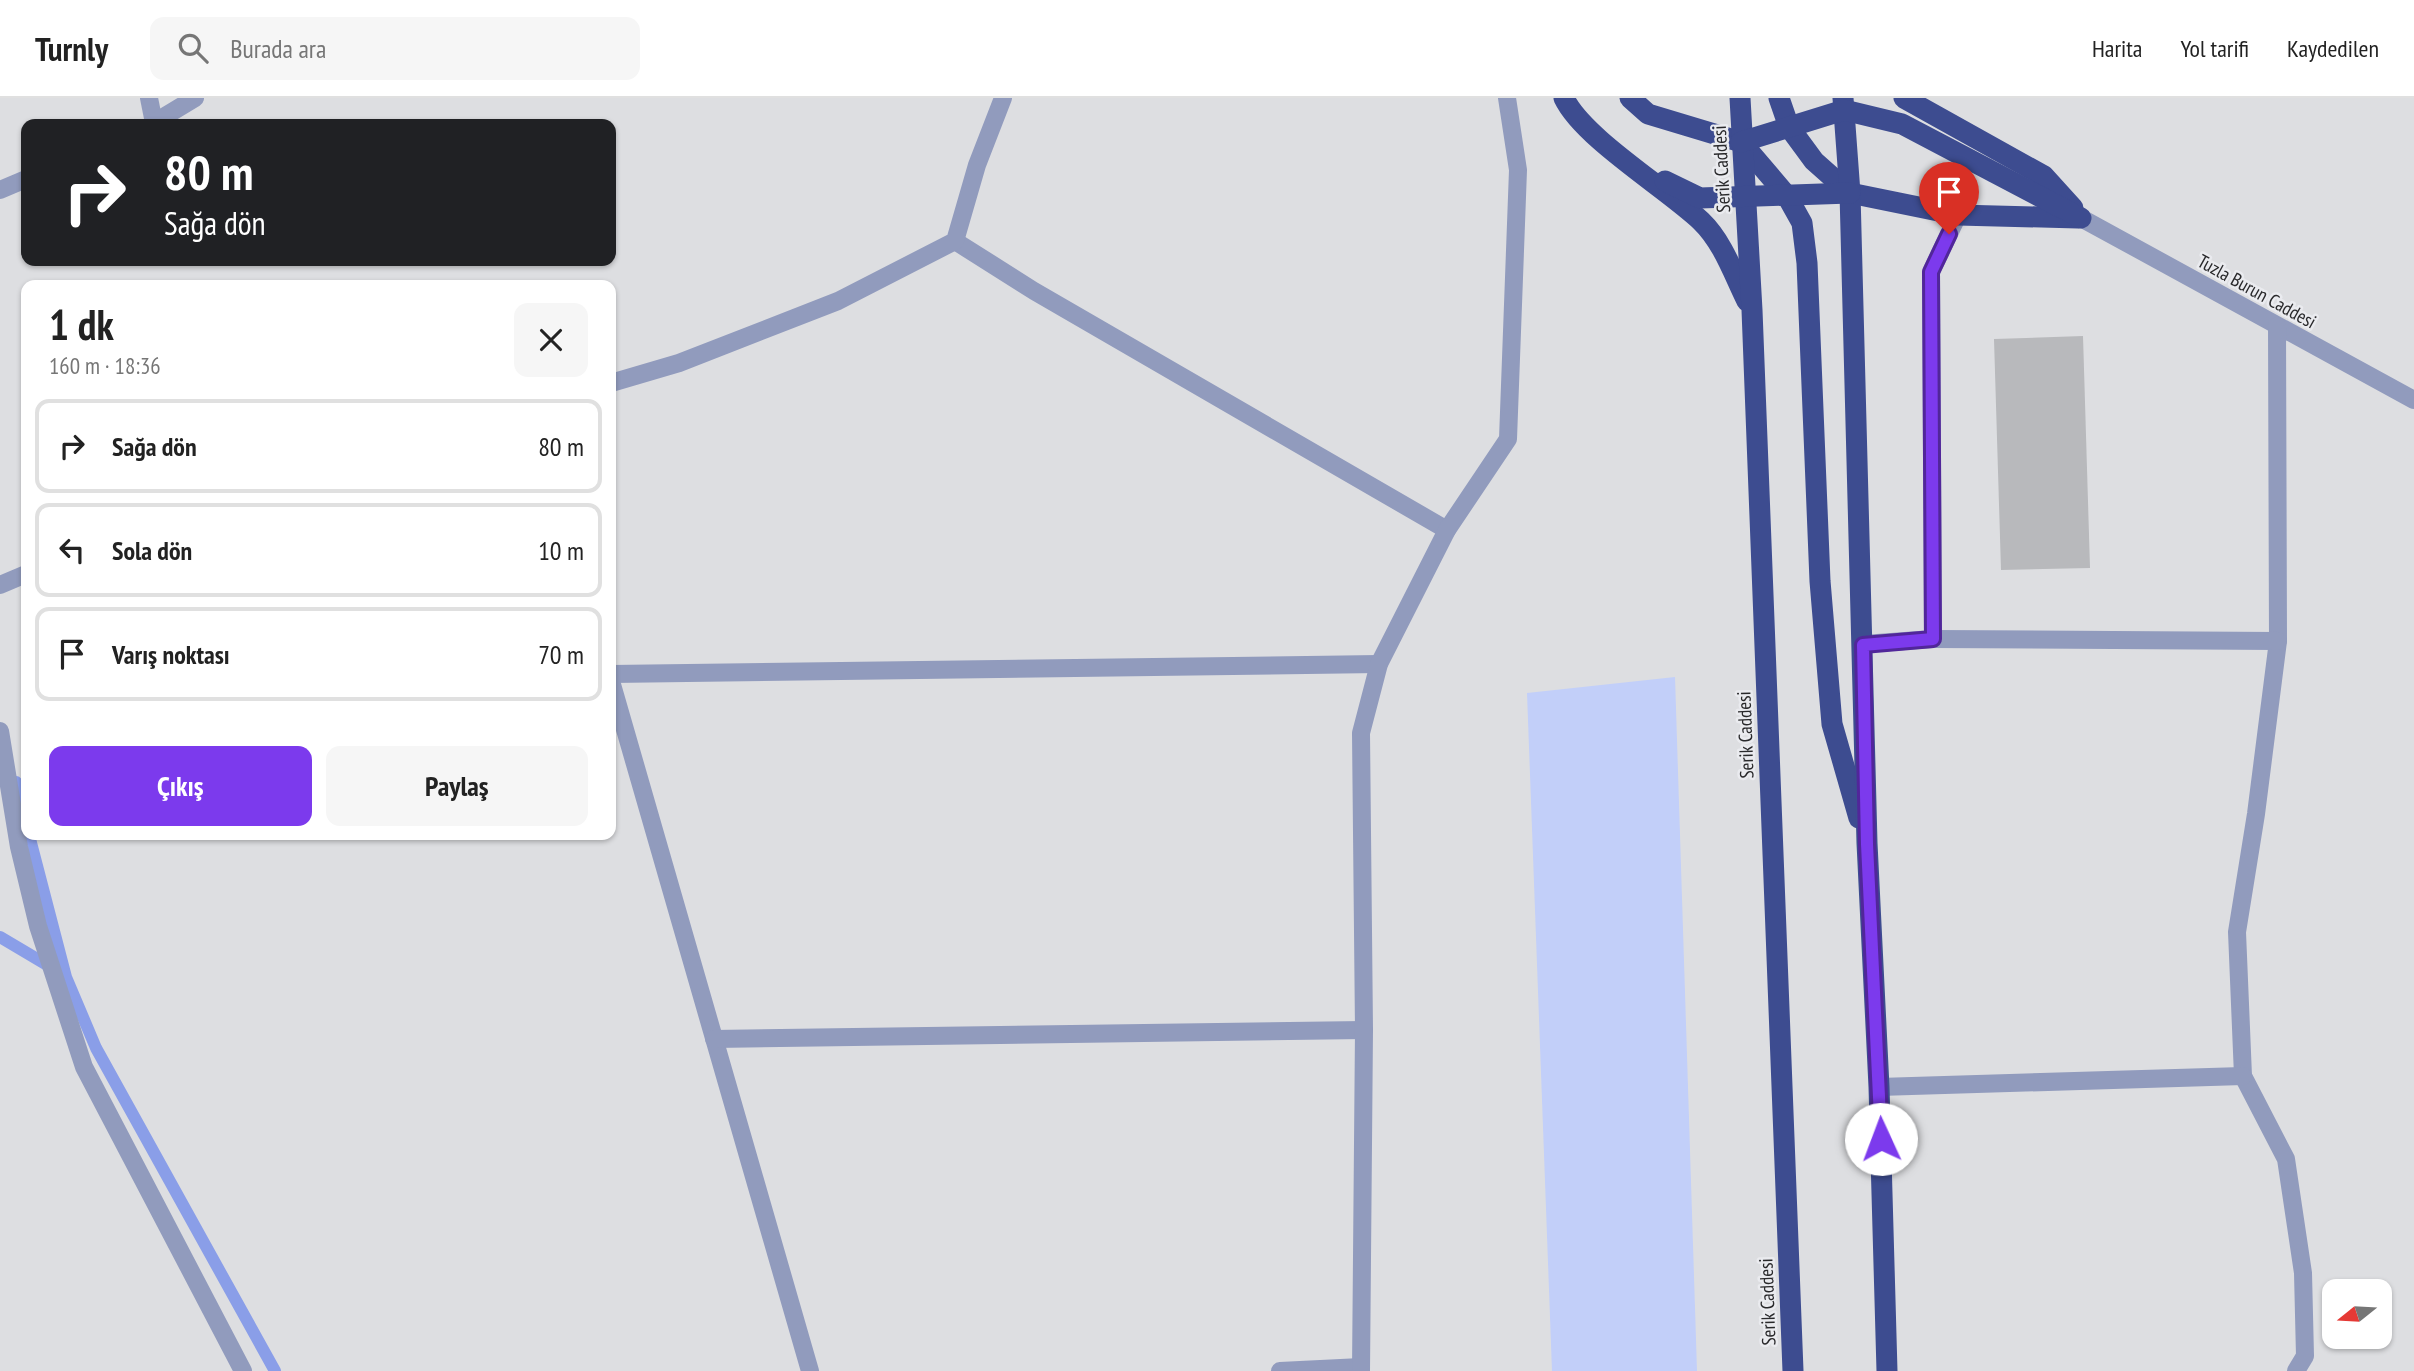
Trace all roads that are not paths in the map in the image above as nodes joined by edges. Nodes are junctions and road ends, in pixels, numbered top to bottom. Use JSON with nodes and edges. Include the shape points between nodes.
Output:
{"nodes":[{"id":1,"x":149,"y":98,"type":"edge"},
{"id":2,"x":195,"y":98,"type":"edge"},
{"id":3,"x":1003,"y":98,"type":"edge"},
{"id":4,"x":1507,"y":98,"type":"edge"},
{"id":5,"x":1564,"y":98,"type":"edge"},
{"id":6,"x":1630,"y":98,"type":"edge"},
{"id":7,"x":1740,"y":98,"type":"edge"},
{"id":8,"x":1779,"y":98,"type":"edge"},
{"id":9,"x":1904,"y":98,"type":"edge"},
{"id":10,"x":1844,"y":104,"type":"edge"},
{"id":11,"x":152,"y":119,"type":"edge"},
{"id":12,"x":161,"y":119,"type":"edge"},
{"id":13,"x":1789,"y":127,"type":"junction"},
{"id":14,"x":1741,"y":142,"type":"junction"},
{"id":15,"x":1638,"y":168,"type":"junction"},
{"id":16,"x":21,"y":181,"type":"edge"},
{"id":17,"x":0,"y":190,"type":"edge"},
{"id":18,"x":1850,"y":193,"type":"junction"},
{"id":19,"x":1787,"y":196,"type":"junction"},
{"id":20,"x":1745,"y":198,"type":"junction"},
{"id":21,"x":1958,"y":215,"type":"junction"},
{"id":22,"x":2081,"y":218,"type":"junction"},
{"id":23,"x":955,"y":241,"type":"junction"},
{"id":24,"x":1752,"y":310,"type":"junction"},
{"id":25,"x":2277,"y":326,"type":"junction"},
{"id":26,"x":616,"y":382,"type":"edge"},
{"id":27,"x":2414,"y":400,"type":"edge"},
{"id":28,"x":1447,"y":530,"type":"junction"},
{"id":29,"x":21,"y":577,"type":"edge"},
{"id":30,"x":0,"y":585,"type":"edge"},
{"id":31,"x":1933,"y":639,"type":"junction"},
{"id":32,"x":2278,"y":641,"type":"junction"},
{"id":33,"x":1863,"y":645,"type":"junction"},
{"id":34,"x":1378,"y":664,"type":"junction"},
{"id":35,"x":616,"y":674,"type":"edge"},
{"id":36,"x":616,"y":698,"type":"edge"},
{"id":37,"x":0,"y":732,"type":"edge"},
{"id":38,"x":1867,"y":844,"type":"junction"},
{"id":39,"x":1364,"y":1030,"type":"junction"},
{"id":40,"x":714,"y":1039,"type":"junction"},
{"id":41,"x":2243,"y":1076,"type":"junction"},
{"id":42,"x":1879,"y":1087,"type":"junction"},
{"id":43,"x":1361,"y":1369,"type":"edge"},
{"id":44,"x":243,"y":1371,"type":"edge"},
{"id":45,"x":810,"y":1371,"type":"edge"},
{"id":46,"x":1280,"y":1371,"type":"edge"},
{"id":47,"x":1793,"y":1371,"type":"edge"},
{"id":48,"x":1887,"y":1371,"type":"edge"},
{"id":49,"x":2296,"y":1371,"type":"edge"}],
"edges":[{"from":1,"to":11,"type":"street"},
{"from":2,"to":12,"type":"street"},
{"from":3,"to":23,"type":"street"},
{"from":4,"to":28,"type":"street","via":[[1518,170],[1508,439]]},
{"from":5,"to":15,"type":"highway","via":[[1595,135]]},
{"from":6,"to":14,"type":"highway","via":[[1648,114]]},
{"from":7,"to":14,"type":"highway","name":"Serik Caddesi"},
{"from":8,"to":13,"type":"highway"},
{"from":9,"to":22,"type":"highway","via":[[2044,176]]},
{"from":10,"to":13,"type":"highway"},
{"from":10,"to":18,"type":"highway"},
{"from":10,"to":22,"type":"highway","via":[[1902,124]]},
{"from":13,"to":14,"type":"highway"},
{"from":13,"to":18,"type":"highway","via":[[1814,161]]},
{"from":14,"to":19,"type":"highway"},
{"from":14,"to":20,"type":"highway","name":"Serik Caddesi"},
{"from":15,"to":20,"type":"highway","via":[[1700,198]]},
{"from":15,"to":24,"type":"highway","via":[[1703,223],[1720,246]]},
{"from":16,"to":17,"type":"street"},
{"from":18,"to":19,"type":"highway"},
{"from":18,"to":21,"type":"highway"},
{"from":18,"to":33,"type":"highway"},
{"from":19,"to":20,"type":"highway"},
{"from":19,"to":38,"type":"highway","via":[[1802,223],[1807,263],[1832,724]]},
{"from":20,"to":24,"type":"highway","name":"Serik Caddesi"},
{"from":21,"to":22,"type":"highway"},
{"from":21,"to":31,"type":"street","via":[[1931,272]]},
{"from":22,"to":25,"type":"street","name":"Tuzla Burun Caddesi"},
{"from":23,"to":26,"type":"street","via":[[838,300],[679,363]]},
{"from":23,"to":28,"type":"street"},
{"from":24,"to":47,"type":"highway","name":"Serik Caddesi"},
{"from":25,"to":27,"type":"street","name":"Tuzla Burun Caddesi"},
{"from":25,"to":32,"type":"street"},
{"from":28,"to":34,"type":"street"},
{"from":29,"to":30,"type":"street"},
{"from":31,"to":32,"type":"street"},
{"from":31,"to":33,"type":"street"},
{"from":32,"to":41,"type":"street","via":[[2237,932]]},
{"from":33,"to":38,"type":"highway"},
{"from":34,"to":35,"type":"street"},
{"from":34,"to":39,"type":"street","via":[[1361,733]]},
{"from":36,"to":40,"type":"street"},
{"from":37,"to":44,"type":"street","via":[[38,926],[84,1067]]},
{"from":38,"to":42,"type":"highway"},
{"from":39,"to":40,"type":"street"},
{"from":39,"to":43,"type":"street"},
{"from":40,"to":45,"type":"street"},
{"from":41,"to":42,"type":"street"},
{"from":41,"to":49,"type":"street","via":[[2286,1159],[2303,1273],[2305,1356]]},
{"from":42,"to":48,"type":"highway"},
{"from":43,"to":46,"type":"street"}]}
